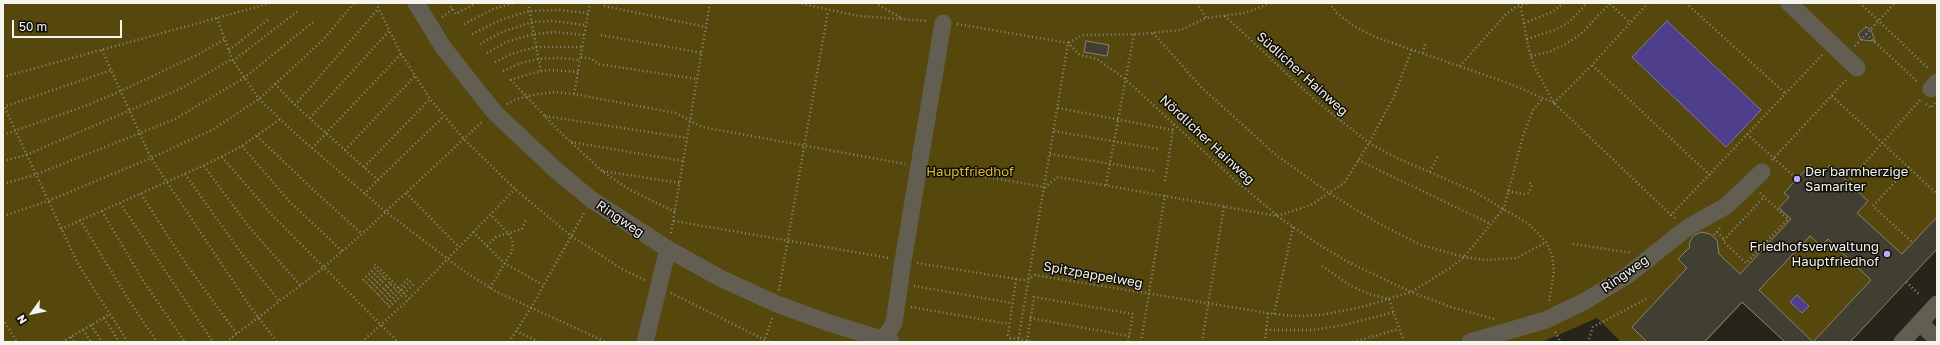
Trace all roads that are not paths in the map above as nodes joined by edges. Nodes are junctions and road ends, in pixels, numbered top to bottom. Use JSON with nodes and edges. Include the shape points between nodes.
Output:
{"nodes":[{"id":1,"x":416,"y":3,"type":"edge"},
{"id":2,"x":1789,"y":3,"type":"edge"},
{"id":3,"x":943,"y":22,"type":"road end"},
{"id":4,"x":1857,"y":68,"type":"road end"},
{"id":5,"x":1756,"y":178,"type":"road end"},
{"id":6,"x":668,"y":249,"type":"junction"},
{"id":7,"x":1937,"y":304,"type":"edge"},
{"id":8,"x":1920,"y":323,"type":"junction"},
{"id":9,"x":1937,"y":339,"type":"edge"},
{"id":10,"x":886,"y":341,"type":"edge"},
{"id":11,"x":645,"y":342,"type":"edge"},
{"id":12,"x":1470,"y":342,"type":"edge"},
{"id":13,"x":1902,"y":342,"type":"edge"}],
"edges":[{"from":1,"to":6,"type":"street","name":"Ringweg","via":[[443,47],[495,112],[546,161],[592,200]]},
{"from":2,"to":4,"type":"street"},
{"from":3,"to":10,"type":"street","via":[[894,323]]},
{"from":5,"to":12,"type":"street","name":"Ringweg","via":[[1726,206],[1687,228],[1628,275],[1585,301],[1546,320]]},
{"from":6,"to":10,"type":"street","name":"Ringweg","via":[[722,280],[777,304]]},
{"from":6,"to":11,"type":"street"},
{"from":7,"to":8,"type":"street"},
{"from":8,"to":9,"type":"street"},
{"from":8,"to":13,"type":"street"}]}
